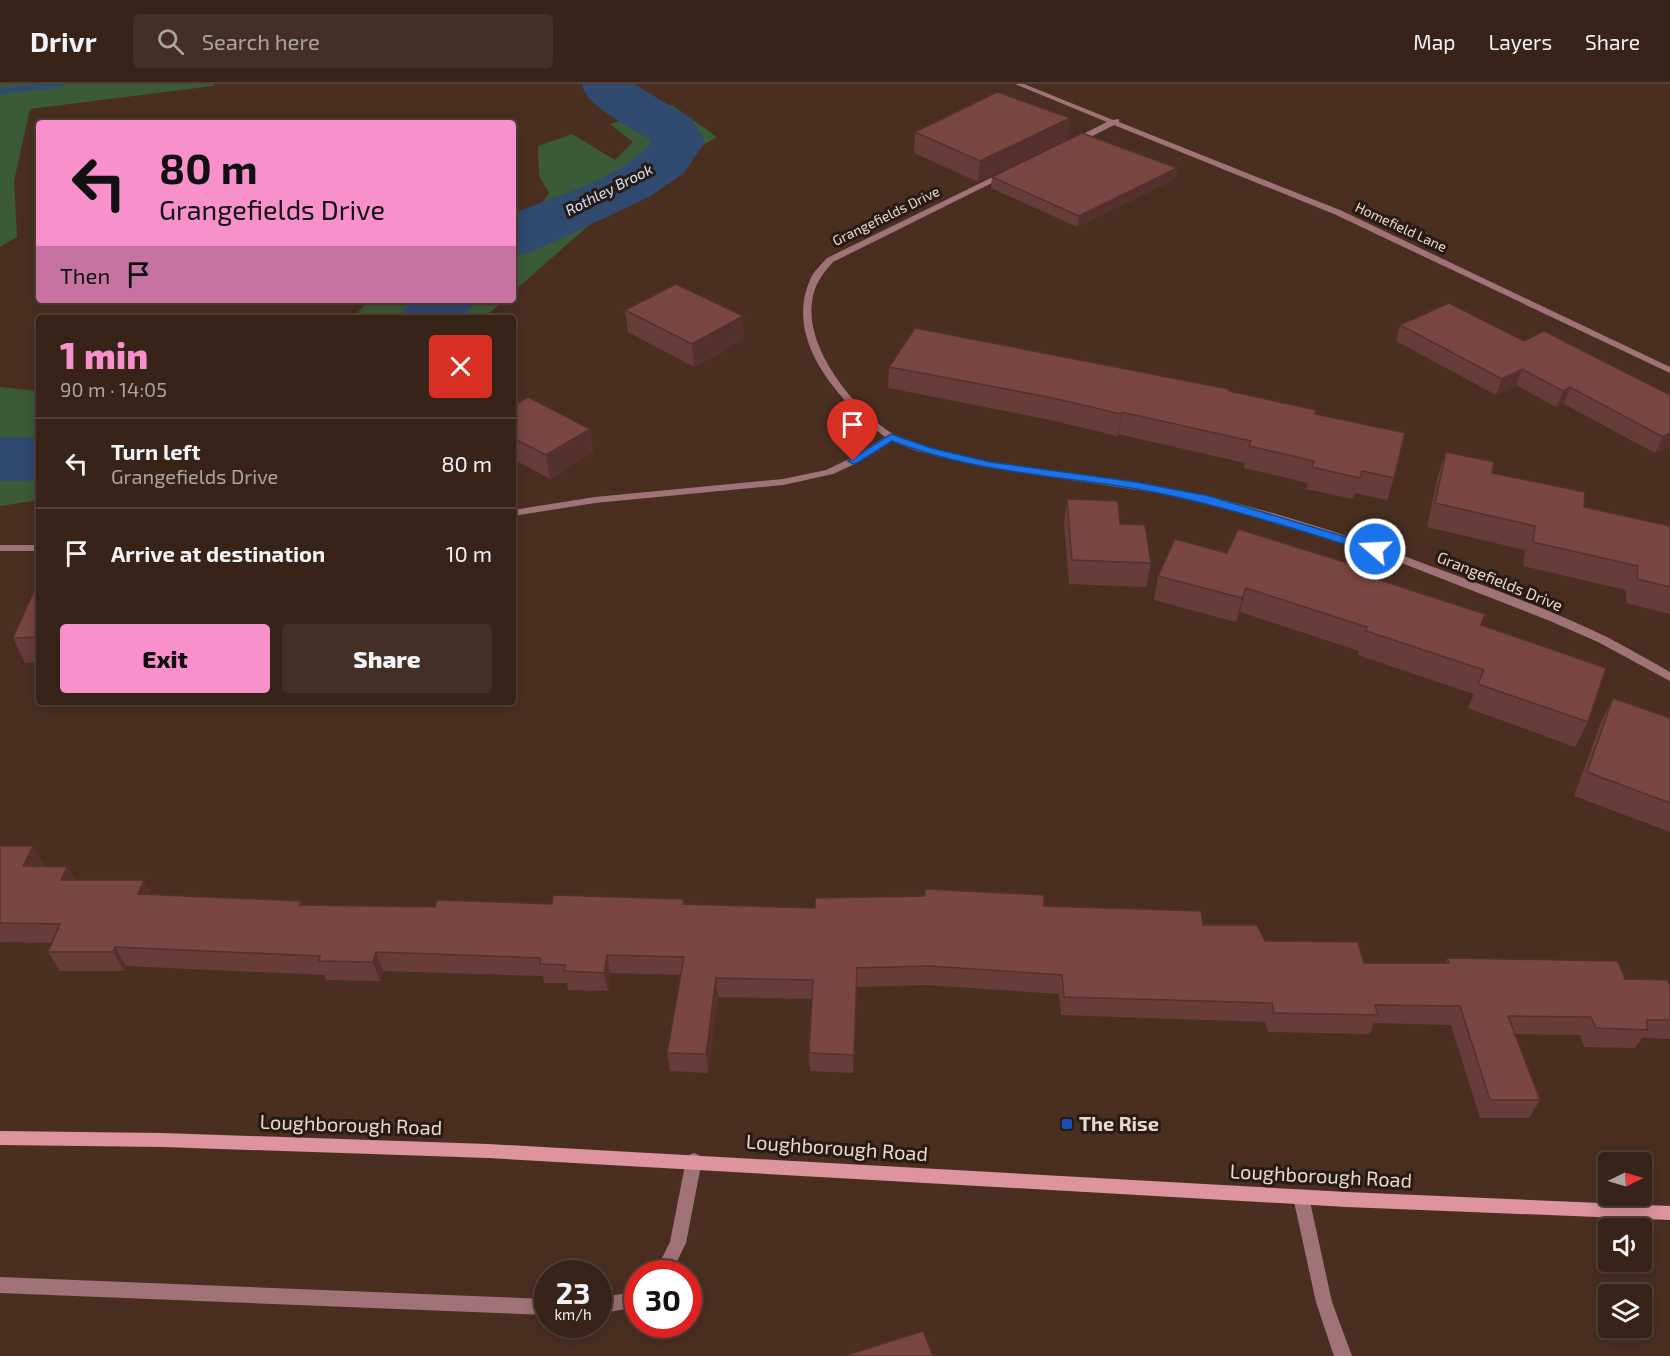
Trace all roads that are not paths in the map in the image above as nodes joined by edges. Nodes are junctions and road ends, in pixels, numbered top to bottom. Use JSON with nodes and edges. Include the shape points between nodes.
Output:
{"nodes":[{"id":1,"x":1018,"y":84,"type":"edge"},
{"id":2,"x":1116,"y":121,"type":"junction"},
{"id":3,"x":1063,"y":147,"type":"edge"},
{"id":4,"x":1010,"y":172,"type":"edge"},
{"id":5,"x":1670,"y":370,"type":"edge"},
{"id":6,"x":891,"y":437,"type":"junction"},
{"id":7,"x":516,"y":513,"type":"edge"},
{"id":8,"x":0,"y":548,"type":"edge"},
{"id":9,"x":36,"y":548,"type":"edge"},
{"id":10,"x":1670,"y":677,"type":"edge"},
{"id":11,"x":0,"y":1138,"type":"edge"},
{"id":12,"x":694,"y":1160,"type":"junction"},
{"id":13,"x":1301,"y":1197,"type":"junction"},
{"id":14,"x":1670,"y":1213,"type":"edge"},
{"id":15,"x":669,"y":1260,"type":"edge"},
{"id":16,"x":0,"y":1285,"type":"edge"},
{"id":17,"x":534,"y":1306,"type":"edge"},
{"id":18,"x":1343,"y":1356,"type":"edge"}],
"edges":[{"from":1,"to":2,"type":"street","name":"Homefield Lane"},
{"from":2,"to":3,"type":"street"},
{"from":2,"to":5,"type":"street","name":"Homefield Lane","via":[[1337,212]]},
{"from":4,"to":6,"type":"street","name":"Grangefields Drive","via":[[830,260],[814,279],[807,301],[807,327],[816,353],[846,397]]},
{"from":6,"to":7,"type":"street","via":[[829,472],[783,483],[594,500]]},
{"from":6,"to":10,"type":"street","name":"Grangefields Drive","via":[[927,451],[990,466],[1209,500],[1354,542],[1593,635]]},
{"from":8,"to":9,"type":"street"},
{"from":11,"to":12,"type":"street","name":"Loughborough Road","via":[[144,1138]]},
{"from":12,"to":13,"type":"street","name":"Loughborough Road"},
{"from":12,"to":15,"type":"street","via":[[678,1243]]},
{"from":13,"to":14,"type":"street","name":"Loughborough Road"},
{"from":13,"to":18,"type":"street","via":[[1324,1302]]},
{"from":16,"to":17,"type":"street"}]}
